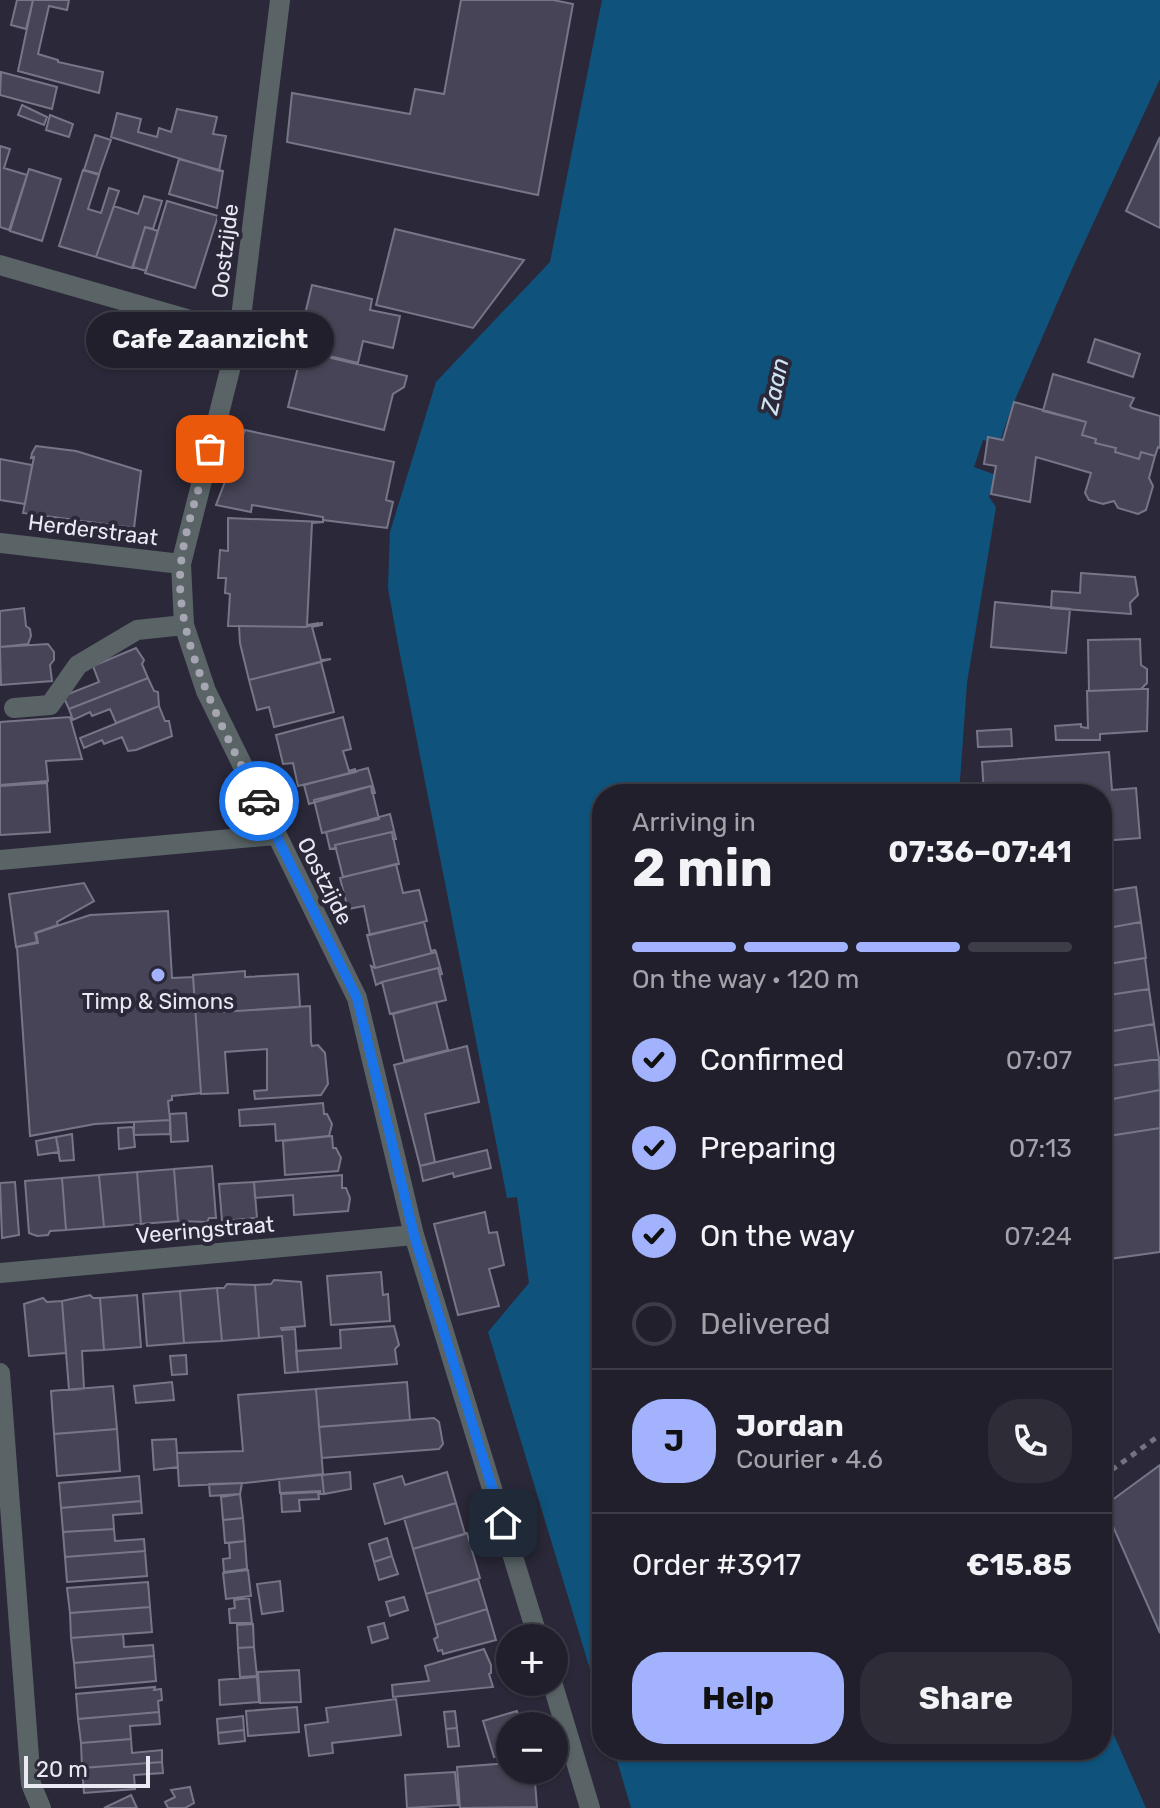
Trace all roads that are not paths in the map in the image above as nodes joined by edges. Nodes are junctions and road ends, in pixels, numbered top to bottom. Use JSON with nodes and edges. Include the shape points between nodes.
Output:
{"nodes":[{"id":1,"x":280,"y":0,"type":"edge"},
{"id":2,"x":0,"y":265,"type":"edge"},
{"id":3,"x":239,"y":334,"type":"junction"},
{"id":4,"x":0,"y":543,"type":"edge"},
{"id":5,"x":181,"y":564,"type":"junction"},
{"id":6,"x":184,"y":625,"type":"junction"},
{"id":7,"x":14,"y":708,"type":"dead end"},
{"id":8,"x":275,"y":835,"type":"junction"},
{"id":9,"x":0,"y":860,"type":"edge"},
{"id":10,"x":414,"y":1235,"type":"junction"},
{"id":11,"x":0,"y":1273,"type":"edge"},
{"id":12,"x":0,"y":1373,"type":"edge"},
{"id":13,"x":534,"y":1624,"type":"edge"},
{"id":14,"x":556,"y":1696,"type":"edge"},
{"id":15,"x":41,"y":1808,"type":"edge"},
{"id":16,"x":590,"y":1808,"type":"edge"}],
"edges":[{"from":1,"to":3,"type":"street","name":"Oostzijde"},
{"from":2,"to":3,"type":"street"},
{"from":3,"to":5,"type":"street","name":"Oostzijde"},
{"from":4,"to":5,"type":"street","name":"Herderstraat"},
{"from":5,"to":6,"type":"street","name":"Oostzijde"},
{"from":6,"to":7,"type":"street","via":[[137,630],[78,665],[50,705]]},
{"from":6,"to":8,"type":"street","name":"Oostzijde","via":[[206,691]]},
{"from":8,"to":9,"type":"street"},
{"from":8,"to":10,"type":"street","name":"Oostzijde","via":[[357,998]]},
{"from":10,"to":11,"type":"street","name":"Veeringstraat"},
{"from":10,"to":13,"type":"street","name":"Oostzijde"},
{"from":12,"to":15,"type":"street","via":[[31,1784]]},
{"from":14,"to":16,"type":"street"}]}
